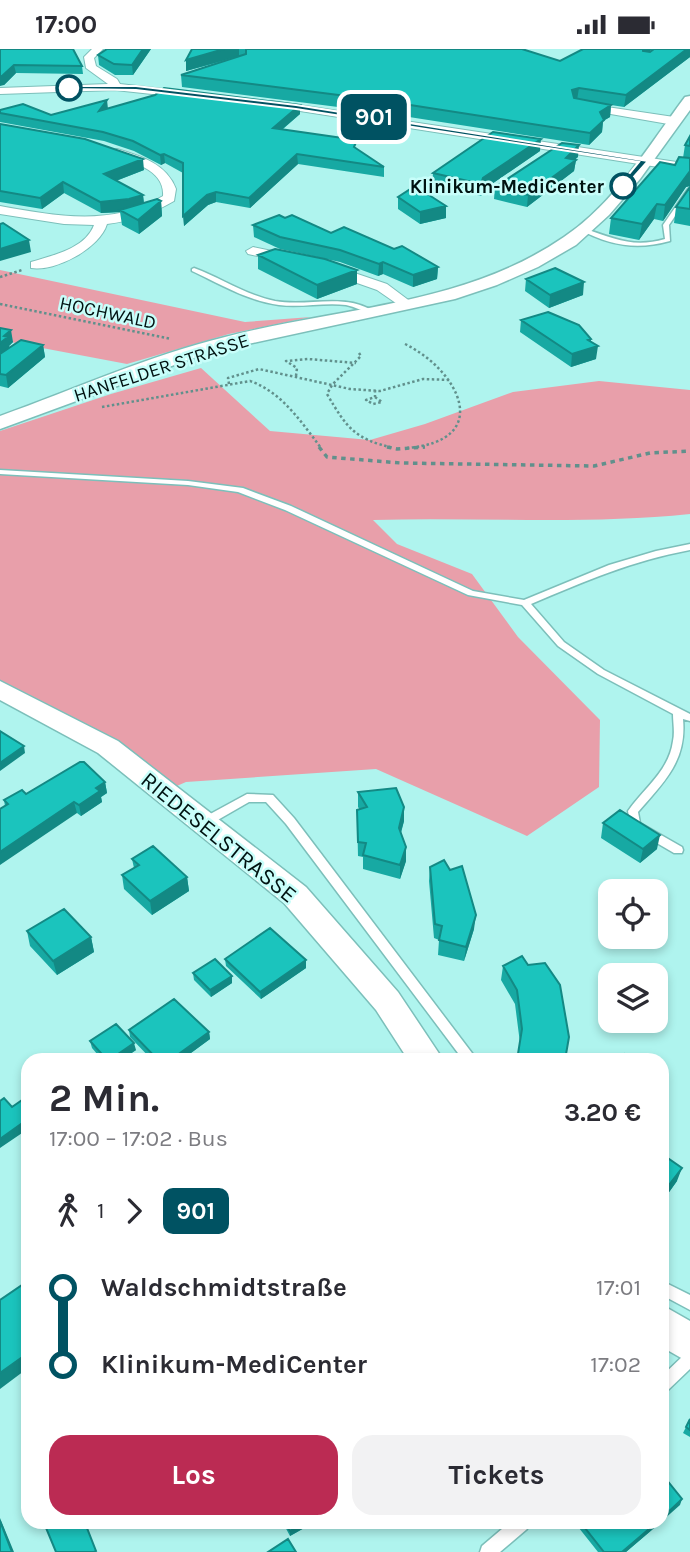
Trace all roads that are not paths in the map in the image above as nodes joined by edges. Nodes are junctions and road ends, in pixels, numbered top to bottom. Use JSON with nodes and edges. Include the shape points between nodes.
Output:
{"nodes":[{"id":1,"x":99,"y":49,"type":"edge"},
{"id":2,"x":87,"y":53,"type":"edge"},
{"id":3,"x":180,"y":80,"type":"edge"},
{"id":4,"x":115,"y":87,"type":"junction"},
{"id":5,"x":0,"y":92,"type":"edge"},
{"id":6,"x":166,"y":92,"type":"junction"},
{"id":7,"x":198,"y":96,"type":"edge"},
{"id":8,"x":690,"y":100,"type":"edge"},
{"id":9,"x":259,"y":103,"type":"edge"},
{"id":10,"x":576,"y":106,"type":"edge"},
{"id":11,"x":674,"y":121,"type":"junction"},
{"id":12,"x":557,"y":147,"type":"junction"},
{"id":13,"x":108,"y":151,"type":"edge"},
{"id":14,"x":546,"y":155,"type":"edge"},
{"id":15,"x":644,"y":161,"type":"junction"},
{"id":16,"x":690,"y":167,"type":"edge"},
{"id":17,"x":690,"y":190,"type":"edge"},
{"id":18,"x":0,"y":210,"type":"edge"},
{"id":19,"x":102,"y":220,"type":"junction"},
{"id":20,"x":584,"y":230,"type":"junction"},
{"id":21,"x":253,"y":251,"type":"dead end"},
{"id":22,"x":36,"y":265,"type":"dead end"},
{"id":23,"x":194,"y":270,"type":"dead end"},
{"id":24,"x":408,"y":305,"type":"junction"},
{"id":25,"x":372,"y":312,"type":"junction"},
{"id":26,"x":1,"y":422,"type":"edge"},
{"id":27,"x":0,"y":472,"type":"edge"},
{"id":28,"x":690,"y":547,"type":"edge"},
{"id":29,"x":525,"y":603,"type":"junction"},
{"id":30,"x":0,"y":689,"type":"edge"},
{"id":31,"x":678,"y":714,"type":"junction"},
{"id":32,"x":690,"y":718,"type":"edge"},
{"id":33,"x":202,"y":824,"type":"junction"},
{"id":34,"x":678,"y":851,"type":"dead end"},
{"id":35,"x":423,"y":1053,"type":"edge"},
{"id":36,"x":466,"y":1053,"type":"edge"},
{"id":37,"x":669,"y":1292,"type":"edge"},
{"id":38,"x":690,"y":1303,"type":"edge"},
{"id":39,"x":669,"y":1329,"type":"edge"},
{"id":40,"x":690,"y":1344,"type":"edge"},
{"id":41,"x":690,"y":1359,"type":"edge"},
{"id":42,"x":669,"y":1379,"type":"edge"},
{"id":43,"x":514,"y":1529,"type":"edge"},
{"id":44,"x":488,"y":1552,"type":"edge"}],
"edges":[{"from":1,"to":2,"type":"street"},
{"from":2,"to":4,"type":"street","via":[[91,68]]},
{"from":3,"to":6,"type":"street"},
{"from":4,"to":5,"type":"street"},
{"from":4,"to":6,"type":"street"},
{"from":6,"to":7,"type":"street"},
{"from":8,"to":11,"type":"street","name":"HANFELDER STRASSE"},
{"from":9,"to":12,"type":"street"},
{"from":10,"to":11,"type":"street"},
{"from":11,"to":15,"type":"street","name":"HANFELDER STRASSE"},
{"from":12,"to":14,"type":"street"},
{"from":12,"to":15,"type":"street"},
{"from":13,"to":19,"type":"street","via":[[152,168],[167,178],[172,189],[158,207]]},
{"from":15,"to":16,"type":"street"},
{"from":15,"to":20,"type":"street","name":"HANFELDER STRASSE"},
{"from":17,"to":20,"type":"lane","via":[[666,225],[668,240],[646,247],[628,246]]},
{"from":18,"to":19,"type":"street"},
{"from":19,"to":22,"type":"street","via":[[100,234],[86,246]]},
{"from":20,"to":24,"type":"street","name":"HANFELDER STRASSE","via":[[526,267],[474,288]]},
{"from":21,"to":24,"type":"street","via":[[382,288]]},
{"from":23,"to":25,"type":"lane","via":[[274,302],[347,301]]},
{"from":24,"to":25,"type":"street","name":"HANFELDER STRASSE"},
{"from":25,"to":26,"type":"street","name":"HANFELDER STRASSE","via":[[145,367]]},
{"from":27,"to":29,"type":"lane","via":[[240,490],[471,593]]},
{"from":28,"to":29,"type":"lane","via":[[612,567]]},
{"from":29,"to":31,"type":"lane","via":[[561,643],[601,672]]},
{"from":30,"to":33,"type":"street","name":"RIEDESELSTRASSE","via":[[108,747]]},
{"from":31,"to":32,"type":"lane"},
{"from":31,"to":34,"type":"lane","via":[[677,755],[633,811],[635,825]]},
{"from":33,"to":35,"type":"street","name":"RIEDESELSTRASSE","via":[[295,895],[387,1000]]},
{"from":33,"to":36,"type":"lane","via":[[247,798],[269,798]]},
{"from":37,"to":38,"type":"lane"},
{"from":39,"to":40,"type":"street"},
{"from":41,"to":42,"type":"lane"},
{"from":43,"to":44,"type":"lane"}]}
